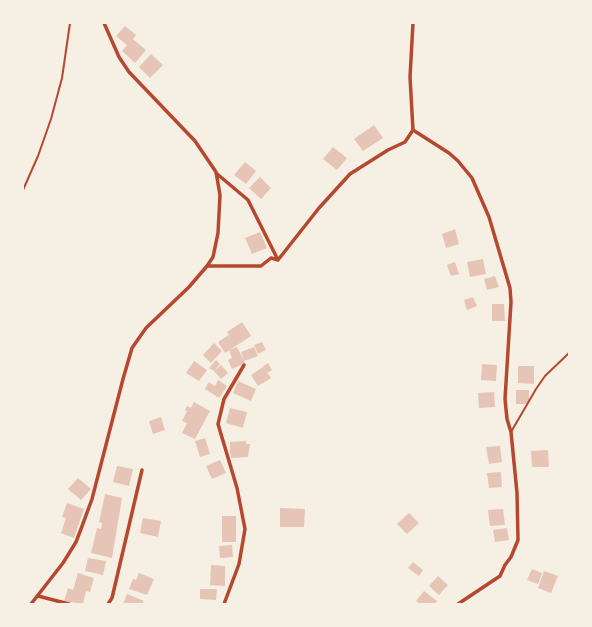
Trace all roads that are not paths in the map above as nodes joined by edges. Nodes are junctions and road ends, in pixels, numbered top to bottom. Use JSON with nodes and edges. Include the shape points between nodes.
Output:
{"nodes":[{"id":1,"x":70,"y":23,"type":"edge"},
{"id":2,"x":104,"y":23,"type":"edge"},
{"id":3,"x":413,"y":23,"type":"edge"},
{"id":4,"x":413,"y":130,"type":"junction"},
{"id":5,"x":216,"y":172,"type":"junction"},
{"id":6,"x":23,"y":190,"type":"edge"},
{"id":7,"x":278,"y":260,"type":"junction"},
{"id":8,"x":207,"y":266,"type":"junction"},
{"id":9,"x":569,"y":353,"type":"edge"},
{"id":10,"x":244,"y":366,"type":"dead end"},
{"id":11,"x":511,"y":432,"type":"junction"},
{"id":12,"x":142,"y":470,"type":"dead end"},
{"id":13,"x":38,"y":596,"type":"junction"},
{"id":14,"x":31,"y":604,"type":"edge"},
{"id":15,"x":69,"y":604,"type":"edge"},
{"id":16,"x":108,"y":604,"type":"edge"},
{"id":17,"x":224,"y":604,"type":"edge"},
{"id":18,"x":458,"y":604,"type":"edge"}],
"edges":[{"from":1,"to":6,"type":"lane","via":[[62,78],[51,119]]},
{"from":2,"to":5,"type":"street","via":[[119,57],[129,72],[195,141]]},
{"from":3,"to":4,"type":"street","via":[[410,77]]},
{"from":4,"to":7,"type":"street","via":[[405,142],[350,174]]},
{"from":4,"to":11,"type":"street","via":[[449,153],[472,178],[489,217],[508,275],[511,302],[505,399]]},
{"from":5,"to":7,"type":"street","via":[[248,200]]},
{"from":5,"to":8,"type":"street","via":[[220,195],[218,233],[216,249]]},
{"from":7,"to":8,"type":"street","via":[[272,258],[261,266]]},
{"from":8,"to":13,"type":"street","via":[[190,287],[146,328],[132,348],[92,499],[81,529],[63,563]]},
{"from":9,"to":11,"type":"lane","via":[[545,376]]},
{"from":10,"to":17,"type":"street","via":[[224,399],[218,424],[237,488],[245,529],[239,564]]},
{"from":11,"to":18,"type":"street","via":[[518,523],[515,550],[500,576]]},
{"from":12,"to":16,"type":"street","via":[[112,598]]},
{"from":13,"to":14,"type":"street"},
{"from":13,"to":15,"type":"street"}]}
